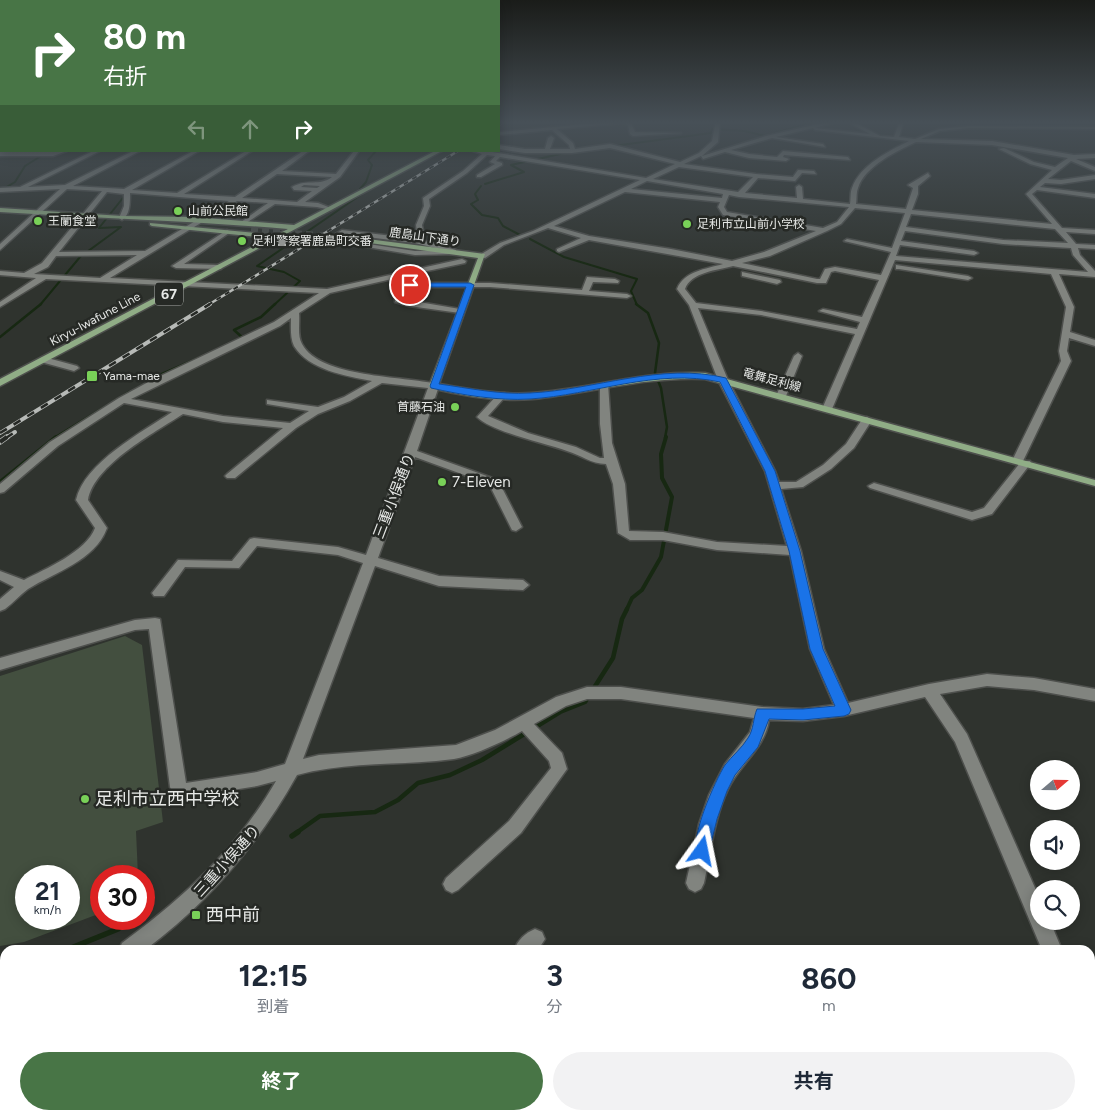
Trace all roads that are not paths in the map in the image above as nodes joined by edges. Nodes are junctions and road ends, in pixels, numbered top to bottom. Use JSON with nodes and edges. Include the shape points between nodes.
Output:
{"nodes":[{"id":1,"x":52,"y":173,"type":"edge"},
{"id":2,"x":93,"y":173,"type":"edge"},
{"id":3,"x":158,"y":173,"type":"edge"},
{"id":4,"x":213,"y":173,"type":"edge"},
{"id":5,"x":274,"y":173,"type":"edge"},
{"id":6,"x":296,"y":173,"type":"edge"},
{"id":7,"x":340,"y":173,"type":"edge"},
{"id":8,"x":397,"y":173,"type":"edge"},
{"id":9,"x":464,"y":173,"type":"edge"},
{"id":10,"x":484,"y":173,"type":"edge"},
{"id":11,"x":610,"y":173,"type":"edge"},
{"id":12,"x":658,"y":173,"type":"edge"},
{"id":13,"x":739,"y":173,"type":"edge"},
{"id":14,"x":799,"y":173,"type":"edge"},
{"id":15,"x":865,"y":173,"type":"edge"},
{"id":16,"x":1051,"y":173,"type":"edge"},
{"id":17,"x":928,"y":175,"type":"dead end"},
{"id":18,"x":338,"y":176,"type":"junction"},
{"id":19,"x":479,"y":176,"type":"dead end"},
{"id":20,"x":756,"y":176,"type":"junction"},
{"id":21,"x":1095,"y":176,"type":"edge"},
{"id":22,"x":645,"y":179,"type":"junction"},
{"id":23,"x":1043,"y":181,"type":"junction"},
{"id":24,"x":326,"y":184,"type":"junction"},
{"id":25,"x":66,"y":187,"type":"junction"},
{"id":26,"x":799,"y":187,"type":"dead end"},
{"id":27,"x":1035,"y":188,"type":"junction"},
{"id":28,"x":19,"y":189,"type":"junction"},
{"id":29,"x":0,"y":190,"type":"edge"},
{"id":30,"x":319,"y":190,"type":"junction"},
{"id":31,"x":622,"y":190,"type":"junction"},
{"id":32,"x":105,"y":191,"type":"junction"},
{"id":33,"x":125,"y":192,"type":"junction"},
{"id":34,"x":727,"y":193,"type":"junction"},
{"id":35,"x":739,"y":195,"type":"junction"},
{"id":36,"x":176,"y":196,"type":"junction"},
{"id":37,"x":1095,"y":196,"type":"edge"},
{"id":38,"x":236,"y":199,"type":"junction"},
{"id":39,"x":722,"y":200,"type":"junction"},
{"id":40,"x":800,"y":201,"type":"junction"},
{"id":41,"x":274,"y":202,"type":"junction"},
{"id":42,"x":298,"y":204,"type":"junction"},
{"id":43,"x":853,"y":207,"type":"junction"},
{"id":44,"x":329,"y":209,"type":"junction"},
{"id":45,"x":0,"y":210,"type":"edge"},
{"id":46,"x":37,"y":212,"type":"junction"},
{"id":47,"x":909,"y":213,"type":"junction"},
{"id":48,"x":87,"y":215,"type":"junction"},
{"id":49,"x":122,"y":218,"type":"junction"},
{"id":50,"x":201,"y":220,"type":"junction"},
{"id":51,"x":242,"y":223,"type":"junction"},
{"id":52,"x":193,"y":224,"type":"junction"},
{"id":53,"x":548,"y":226,"type":"junction"},
{"id":54,"x":294,"y":227,"type":"junction"},
{"id":55,"x":186,"y":229,"type":"junction"},
{"id":56,"x":903,"y":229,"type":"junction"},
{"id":57,"x":1060,"y":229,"type":"junction"},
{"id":58,"x":251,"y":230,"type":"tunnel mouth"},
{"id":59,"x":825,"y":230,"type":"junction"},
{"id":60,"x":227,"y":232,"type":"junction"},
{"id":61,"x":1095,"y":232,"type":"edge"},
{"id":62,"x":277,"y":237,"type":"junction"},
{"id":63,"x":336,"y":237,"type":"tunnel mouth"},
{"id":64,"x":588,"y":238,"type":"junction"},
{"id":65,"x":847,"y":241,"type":"dead end"},
{"id":66,"x":422,"y":243,"type":"junction"},
{"id":67,"x":898,"y":243,"type":"junction"},
{"id":68,"x":1074,"y":246,"type":"junction"},
{"id":69,"x":1095,"y":247,"type":"edge"},
{"id":70,"x":0,"y":248,"type":"edge"},
{"id":71,"x":559,"y":250,"type":"dead end"},
{"id":72,"x":453,"y":252,"type":"junction"},
{"id":73,"x":144,"y":253,"type":"junction"},
{"id":74,"x":422,"y":253,"type":"junction"},
{"id":75,"x":974,"y":253,"type":"dead end"},
{"id":76,"x":54,"y":254,"type":"junction"},
{"id":77,"x":482,"y":256,"type":"junction"},
{"id":78,"x":892,"y":258,"type":"junction"},
{"id":79,"x":462,"y":261,"type":"dead end"},
{"id":80,"x":734,"y":264,"type":"junction"},
{"id":81,"x":719,"y":267,"type":"junction"},
{"id":82,"x":218,"y":268,"type":"junction"},
{"id":83,"x":434,"y":268,"type":"junction"},
{"id":84,"x":1054,"y":271,"type":"junction"},
{"id":85,"x":0,"y":273,"type":"edge"},
{"id":86,"x":25,"y":275,"type":"junction"},
{"id":87,"x":1094,"y":275,"type":"edge"},
{"id":88,"x":393,"y":276,"type":"junction"},
{"id":89,"x":44,"y":277,"type":"junction"},
{"id":90,"x":882,"y":278,"type":"junction"},
{"id":91,"x":968,"y":278,"type":"dead end"},
{"id":92,"x":103,"y":279,"type":"junction"},
{"id":93,"x":615,"y":281,"type":"dead end"},
{"id":94,"x":190,"y":282,"type":"junction"},
{"id":95,"x":777,"y":282,"type":"dead end"},
{"id":96,"x":470,"y":285,"type":"junction"},
{"id":97,"x":327,"y":291,"type":"junction"},
{"id":98,"x":585,"y":292,"type":"junction"},
{"id":99,"x":627,"y":296,"type":"dead end"},
{"id":100,"x":398,"y":300,"type":"dead end"},
{"id":101,"x":0,"y":305,"type":"edge"},
{"id":102,"x":692,"y":305,"type":"junction"},
{"id":103,"x":295,"y":310,"type":"junction"},
{"id":104,"x":460,"y":311,"type":"junction"},
{"id":105,"x":823,"y":311,"type":"dead end"},
{"id":106,"x":865,"y":320,"type":"junction"},
{"id":107,"x":859,"y":332,"type":"junction"},
{"id":108,"x":1067,"y":334,"type":"junction"},
{"id":109,"x":1095,"y":343,"type":"edge"},
{"id":110,"x":798,"y":356,"type":"dead end"},
{"id":111,"x":44,"y":360,"type":"junction"},
{"id":112,"x":74,"y":368,"type":"dead end"},
{"id":113,"x":380,"y":380,"type":"junction"},
{"id":114,"x":723,"y":380,"type":"junction"},
{"id":115,"x":0,"y":383,"type":"edge"},
{"id":116,"x":434,"y":386,"type":"junction"},
{"id":117,"x":606,"y":386,"type":"junction"},
{"id":118,"x":502,"y":396,"type":"junction"},
{"id":119,"x":781,"y":396,"type":"junction"},
{"id":120,"x":122,"y":400,"type":"junction"},
{"id":121,"x":270,"y":402,"type":"dead end"},
{"id":122,"x":827,"y":409,"type":"junction"},
{"id":123,"x":320,"y":410,"type":"junction"},
{"id":124,"x":181,"y":411,"type":"junction"},
{"id":125,"x":867,"y":420,"type":"junction"},
{"id":126,"x":292,"y":426,"type":"junction"},
{"id":127,"x":411,"y":452,"type":"junction"},
{"id":128,"x":611,"y":461,"type":"junction"},
{"id":129,"x":1022,"y":462,"type":"junction"},
{"id":130,"x":231,"y":476,"type":"dead end"},
{"id":131,"x":1095,"y":483,"type":"edge"},
{"id":132,"x":774,"y":486,"type":"junction"},
{"id":133,"x":874,"y":486,"type":"dead end"},
{"id":134,"x":0,"y":490,"type":"edge"},
{"id":135,"x":516,"y":527,"type":"dead end"},
{"id":136,"x":795,"y":551,"type":"junction"},
{"id":137,"x":369,"y":561,"type":"junction"},
{"id":138,"x":0,"y":575,"type":"edge"},
{"id":139,"x":25,"y":585,"type":"junction"},
{"id":140,"x":523,"y":585,"type":"dead end"},
{"id":141,"x":159,"y":593,"type":"dead end"},
{"id":142,"x":0,"y":606,"type":"edge"},
{"id":143,"x":0,"y":664,"type":"edge"},
{"id":144,"x":929,"y":690,"type":"junction"},
{"id":145,"x":1095,"y":695,"type":"edge"},
{"id":146,"x":844,"y":710,"type":"junction"},
{"id":147,"x":762,"y":713,"type":"junction"},
{"id":148,"x":523,"y":722,"type":"junction"},
{"id":149,"x":291,"y":770,"type":"junction"},
{"id":150,"x":695,"y":883,"type":"dead end"},
{"id":151,"x":452,"y":884,"type":"dead end"},
{"id":152,"x":1030,"y":899,"type":"edge"},
{"id":153,"x":1043,"y":930,"type":"edge"},
{"id":154,"x":136,"y":945,"type":"edge"},
{"id":155,"x":1050,"y":945,"type":"edge"}],
"edges":[{"from":1,"to":28,"type":"street"},
{"from":2,"to":25,"type":"street"},
{"from":3,"to":33,"type":"street"},
{"from":4,"to":36,"type":"street"},
{"from":5,"to":38,"type":"street"},
{"from":6,"to":18,"type":"street"},
{"from":7,"to":18,"type":"street"},
{"from":8,"to":44,"type":"main road","name":"Kiryu-Iwafune Line","number":"67"},
{"from":9,"to":66,"type":"street","via":[[426,198],[427,206],[419,224]]},
{"from":10,"to":19,"type":"street"},
{"from":11,"to":22,"type":"street"},
{"from":12,"to":22,"type":"street"},
{"from":13,"to":20,"type":"street"},
{"from":14,"to":20,"type":"street","via":[[795,179]]},
{"from":15,"to":43,"type":"street","via":[[855,188]]},
{"from":16,"to":23,"type":"street"},
{"from":17,"to":47,"type":"street","via":[[912,186],[915,194]]},
{"from":18,"to":24,"type":"street"},
{"from":20,"to":35,"type":"street"},
{"from":21,"to":23,"type":"street","via":[[1061,182]]},
{"from":22,"to":31,"type":"street"},
{"from":22,"to":34,"type":"street"},
{"from":23,"to":27,"type":"street"},
{"from":24,"to":30,"type":"street"},
{"from":24,"to":30,"type":"street","via":[[303,183],[294,188]]},
{"from":25,"to":28,"type":"street"},
{"from":25,"to":32,"type":"street"},
{"from":25,"to":46,"type":"street"},
{"from":26,"to":40,"type":"street"},
{"from":27,"to":37,"type":"street"},
{"from":27,"to":57,"type":"street","via":[[1030,197]]},
{"from":28,"to":29,"type":"street"},
{"from":30,"to":42,"type":"street"},
{"from":31,"to":39,"type":"street"},
{"from":31,"to":53,"type":"street"},
{"from":32,"to":33,"type":"street"},
{"from":32,"to":48,"type":"street"},
{"from":33,"to":36,"type":"street"},
{"from":33,"to":49,"type":"street","via":[[128,206]]},
{"from":34,"to":35,"type":"street"},
{"from":34,"to":39,"type":"street"},
{"from":35,"to":40,"type":"street"},
{"from":36,"to":38,"type":"street"},
{"from":38,"to":41,"type":"street"},
{"from":38,"to":50,"type":"street"},
{"from":39,"to":59,"type":"street","via":[[725,214]]},
{"from":40,"to":43,"type":"street"},
{"from":41,"to":42,"type":"street"},
{"from":41,"to":51,"type":"street"},
{"from":42,"to":44,"type":"street"},
{"from":43,"to":47,"type":"street"},
{"from":43,"to":59,"type":"street","via":[[839,223]]},
{"from":44,"to":54,"type":"main road","name":"Kiryu-Iwafune Line","number":"67"},
{"from":45,"to":46,"type":"main road"},
{"from":46,"to":48,"type":"main road"},
{"from":46,"to":70,"type":"street"},
{"from":47,"to":56,"type":"street"},
{"from":47,"to":57,"type":"street"},
{"from":48,"to":49,"type":"main road"},
{"from":48,"to":76,"type":"street"},
{"from":49,"to":50,"type":"main road"},
{"from":49,"to":52,"type":"main road"},
{"from":49,"to":55,"type":"main road"},
{"from":50,"to":51,"type":"main road"},
{"from":50,"to":52,"type":"street"},
{"from":51,"to":54,"type":"main road"},
{"from":52,"to":55,"type":"street"},
{"from":52,"to":58,"type":"main road"},
{"from":53,"to":64,"type":"street"},
{"from":53,"to":77,"type":"street","via":[[502,244]]},
{"from":54,"to":62,"type":"main road","name":"Kiryu-Iwafune Line","number":"67"},
{"from":55,"to":60,"type":"main road"},
{"from":55,"to":73,"type":"street"},
{"from":56,"to":67,"type":"street"},
{"from":56,"to":68,"type":"street","via":[[1003,242]]},
{"from":57,"to":61,"type":"street"},
{"from":57,"to":68,"type":"street"},
{"from":59,"to":80,"type":"street"},
{"from":60,"to":62,"type":"main road"},
{"from":60,"to":82,"type":"street","via":[[176,266]]},
{"from":62,"to":82,"type":"main road","name":"Kiryu-Iwafune Line","number":"67"},
{"from":63,"to":72,"type":"main road","name":"鹿島山下通り"},
{"from":64,"to":71,"type":"street"},
{"from":64,"to":80,"type":"street"},
{"from":65,"to":78,"type":"street"},
{"from":66,"to":72,"type":"street"},
{"from":66,"to":74,"type":"street","via":[[342,232],[328,240]]},
{"from":67,"to":75,"type":"street"},
{"from":67,"to":78,"type":"street"},
{"from":68,"to":69,"type":"street"},
{"from":68,"to":87,"type":"street","via":[[1077,255]]},
{"from":72,"to":74,"type":"street"},
{"from":72,"to":77,"type":"main road","name":"鹿島山下通り"},
{"from":73,"to":76,"type":"street"},
{"from":73,"to":92,"type":"street"},
{"from":74,"to":83,"type":"street","via":[[423,261]]},
{"from":76,"to":86,"type":"street","via":[[45,265]]},
{"from":77,"to":96,"type":"main road","name":"三重小俣通り"},
{"from":78,"to":84,"type":"street"},
{"from":78,"to":90,"type":"street"},
{"from":78,"to":91,"type":"street"},
{"from":79,"to":83,"type":"street"},
{"from":80,"to":81,"type":"street"},
{"from":80,"to":90,"type":"street","via":[[817,281],[823,281],[828,270],[835,269]]},
{"from":81,"to":95,"type":"street"},
{"from":81,"to":102,"type":"street","via":[[684,281],[681,289]]},
{"from":82,"to":94,"type":"main road","name":"Kiryu-Iwafune Line","number":"67"},
{"from":83,"to":88,"type":"street"},
{"from":84,"to":87,"type":"street"},
{"from":84,"to":108,"type":"street","via":[[1070,307]]},
{"from":85,"to":86,"type":"street"},
{"from":86,"to":89,"type":"street"},
{"from":88,"to":96,"type":"street","via":[[402,284],[410,285]]},
{"from":88,"to":97,"type":"street"},
{"from":89,"to":92,"type":"street"},
{"from":89,"to":101,"type":"street"},
{"from":90,"to":106,"type":"street"},
{"from":92,"to":94,"type":"street"},
{"from":93,"to":98,"type":"street","via":[[590,279]]},
{"from":94,"to":97,"type":"street"},
{"from":94,"to":111,"type":"main road","name":"Kiryu-Iwafune Line","number":"67"},
{"from":96,"to":98,"type":"street"},
{"from":96,"to":104,"type":"main road","name":"三重小俣通り"},
{"from":97,"to":103,"type":"street"},
{"from":98,"to":99,"type":"street"},
{"from":100,"to":104,"type":"street"},
{"from":102,"to":107,"type":"street","via":[[761,313]]},
{"from":102,"to":114,"type":"street"},
{"from":103,"to":113,"type":"street","via":[[294,329],[298,345],[312,361]]},
{"from":103,"to":120,"type":"street","via":[[253,337]]},
{"from":104,"to":116,"type":"main road","name":"三重小俣通り"},
{"from":105,"to":106,"type":"street"},
{"from":106,"to":107,"type":"street"},
{"from":107,"to":122,"type":"street"},
{"from":108,"to":109,"type":"street"},
{"from":108,"to":129,"type":"street","via":[[1063,351],[1066,361]]},
{"from":110,"to":119,"type":"street"},
{"from":111,"to":112,"type":"street"},
{"from":111,"to":115,"type":"main road","name":"Kiryu-Iwafune Line","number":"67"},
{"from":113,"to":116,"type":"street"},
{"from":113,"to":123,"type":"street"},
{"from":114,"to":117,"type":"main road","name":"竜舞足利線","via":[[683,375]]},
{"from":114,"to":119,"type":"main road","name":"竜舞足利線"},
{"from":114,"to":132,"type":"street","via":[[761,450]]},
{"from":116,"to":118,"type":"main road","name":"竜舞足利線"},
{"from":116,"to":127,"type":"street","name":"三重小俣通り"},
{"from":117,"to":118,"type":"main road","name":"竜舞足利線","via":[[530,396]]},
{"from":117,"to":128,"type":"street","via":[[604,412]]},
{"from":118,"to":128,"type":"street","via":[[482,417],[598,461]]},
{"from":119,"to":122,"type":"main road","name":"竜舞足利線"},
{"from":120,"to":124,"type":"street"},
{"from":120,"to":134,"type":"street","via":[[54,444]]},
{"from":121,"to":123,"type":"street"},
{"from":122,"to":125,"type":"main road","name":"竜舞足利線"},
{"from":123,"to":126,"type":"street"},
{"from":124,"to":126,"type":"street"},
{"from":124,"to":139,"type":"street","via":[[143,434],[84,489],[82,500],[101,528],[98,538],[63,566]]},
{"from":125,"to":129,"type":"main road","name":"竜舞足利線"},
{"from":125,"to":132,"type":"street","via":[[850,446],[826,467],[799,485]]},
{"from":126,"to":130,"type":"street"},
{"from":127,"to":135,"type":"street","via":[[494,482]]},
{"from":127,"to":137,"type":"street","name":"三重小俣通り"},
{"from":128,"to":136,"type":"street","via":[[619,481],[620,520],[624,533],[630,536],[663,536],[717,546]]},
{"from":129,"to":131,"type":"main road","name":"竜舞足利線"},
{"from":129,"to":133,"type":"street","via":[[988,511],[972,516]]},
{"from":132,"to":136,"type":"street"},
{"from":136,"to":146,"type":"street","via":[[817,649]]},
{"from":137,"to":140,"type":"street","via":[[439,581]]},
{"from":137,"to":141,"type":"street","via":[[338,551],[254,542],[235,565],[182,563]]},
{"from":137,"to":149,"type":"street","name":"三重小俣通り"},
{"from":138,"to":139,"type":"street"},
{"from":139,"to":142,"type":"street"},
{"from":143,"to":149,"type":"street","via":[[135,625],[155,623],[178,787],[183,791]]},
{"from":144,"to":145,"type":"street","via":[[1008,680]]},
{"from":144,"to":146,"type":"street"},
{"from":144,"to":152,"type":"street","via":[[964,746]]},
{"from":146,"to":147,"type":"street","via":[[803,715]]},
{"from":147,"to":148,"type":"street","via":[[601,692],[574,696]]},
{"from":147,"to":150,"type":"street","via":[[762,722],[753,743],[730,770],[720,790]]},
{"from":148,"to":149,"type":"street","via":[[479,745],[456,752],[319,762]]},
{"from":148,"to":151,"type":"street","via":[[556,758],[559,769],[515,827]]},
{"from":149,"to":154,"type":"street","name":"三重小俣通り","via":[[259,826],[236,855],[168,923]]},
{"from":153,"to":155,"type":"street"}]}
